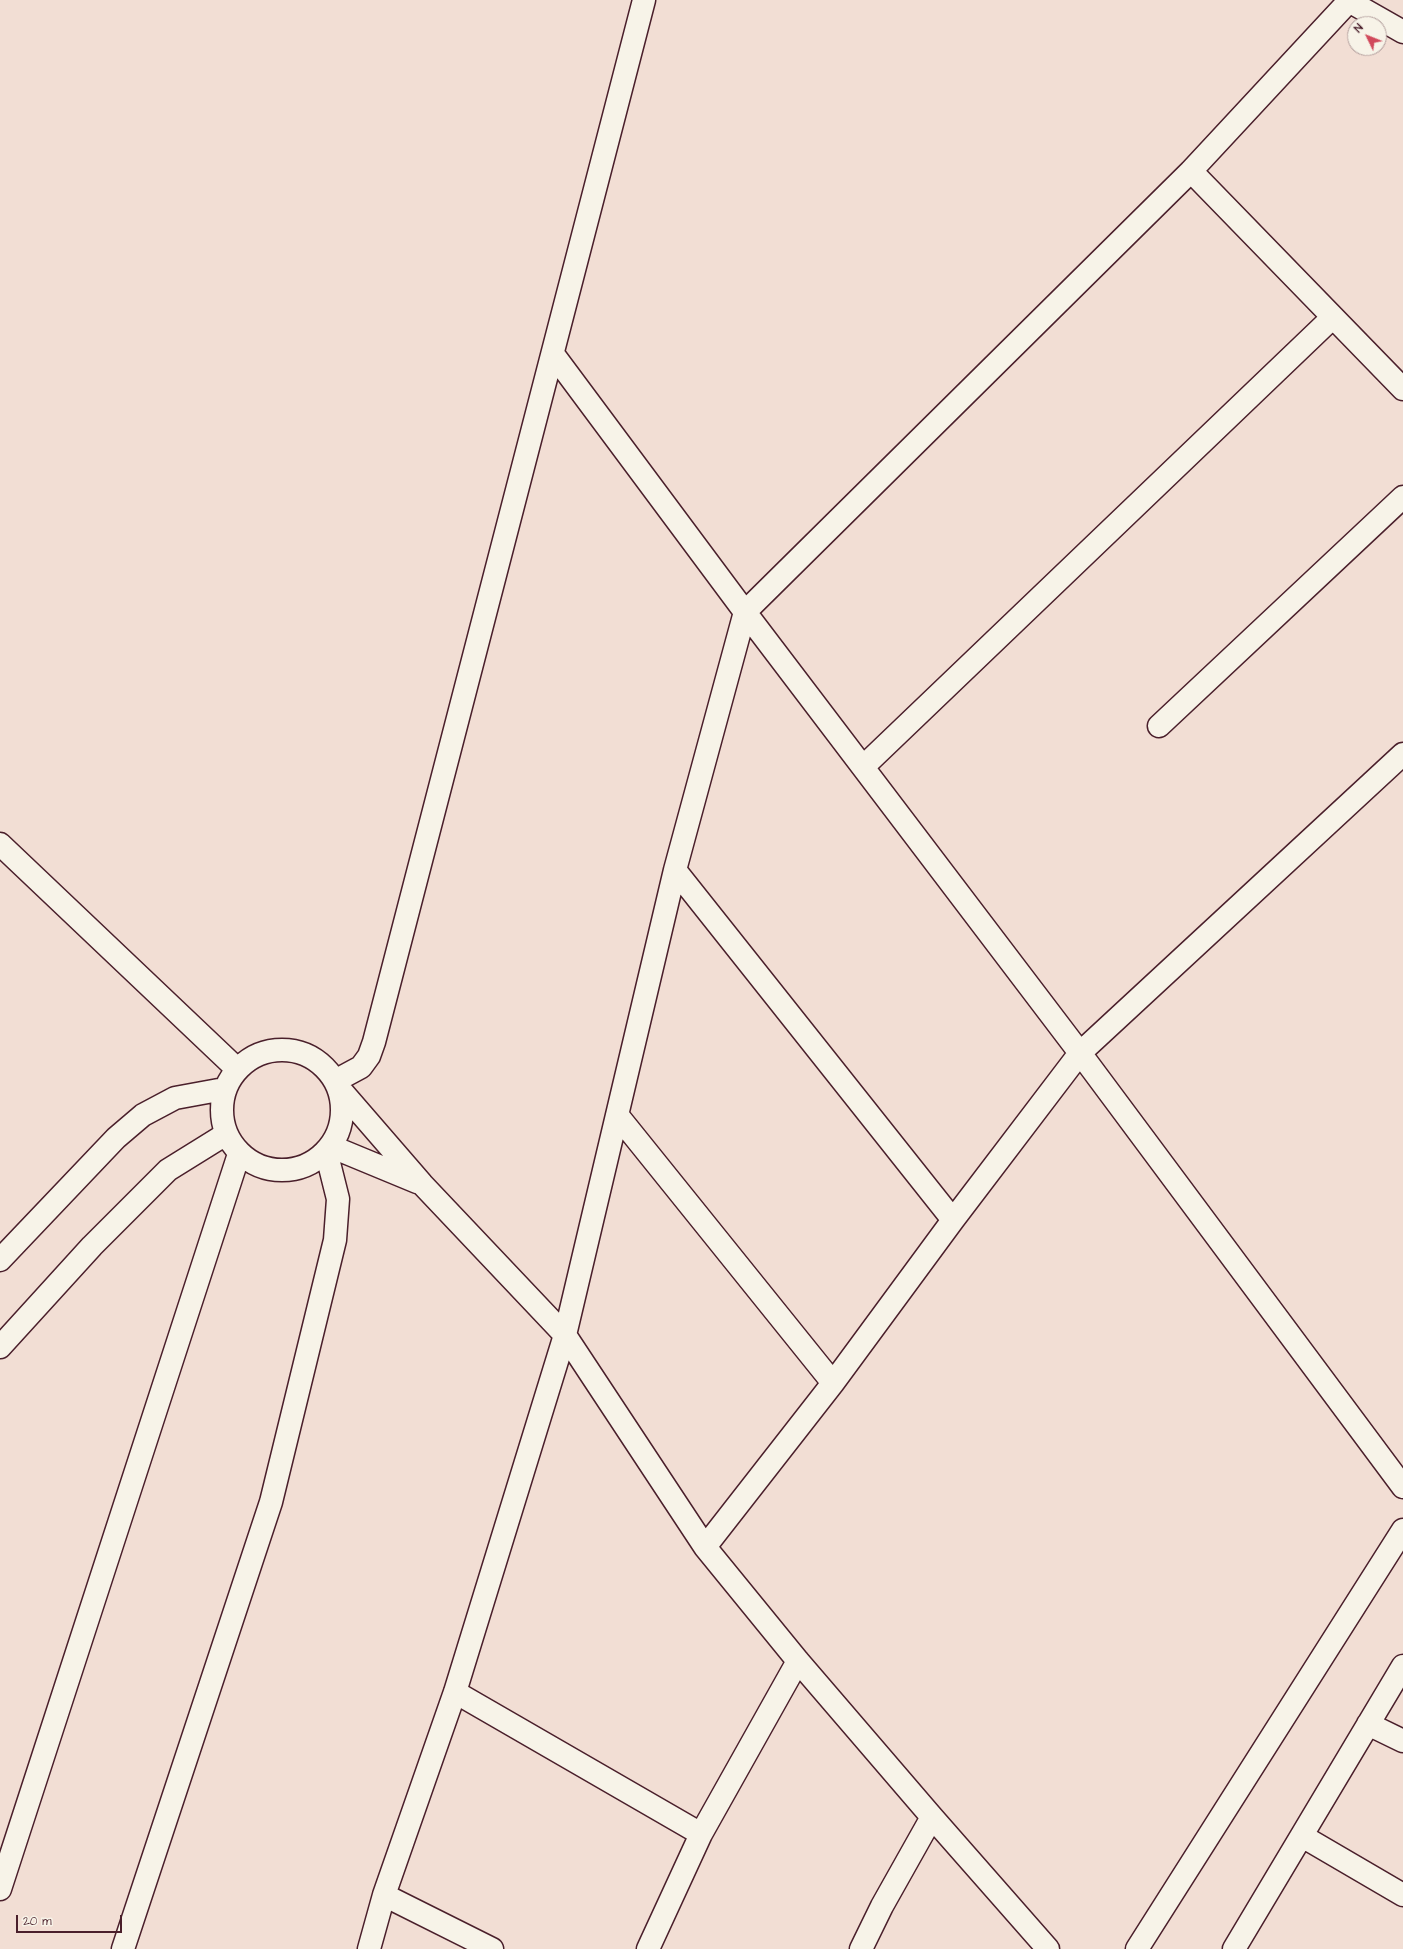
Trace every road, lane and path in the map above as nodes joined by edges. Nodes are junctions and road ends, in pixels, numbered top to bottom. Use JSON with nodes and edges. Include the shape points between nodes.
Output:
{"nodes":[{"id":1,"x":644,"y":0,"type":"edge"},
{"id":2,"x":1348,"y":1,"type":"edge"},
{"id":3,"x":1403,"y":32,"type":"edge"},
{"id":4,"x":1191,"y":171,"type":"junction"},
{"id":5,"x":1333,"y":317,"type":"junction"},
{"id":6,"x":553,"y":354,"type":"junction"},
{"id":7,"x":1403,"y":389,"type":"edge"},
{"id":8,"x":1403,"y":498,"type":"edge"},
{"id":9,"x":745,"y":612,"type":"junction"},
{"id":10,"x":1159,"y":726,"type":"dead end"},
{"id":11,"x":1403,"y":754,"type":"edge"},
{"id":12,"x":863,"y":767,"type":"junction"},
{"id":13,"x":0,"y":844,"type":"edge"},
{"id":14,"x":675,"y":870,"type":"junction"},
{"id":15,"x":1080,"y":1053,"type":"junction"},
{"id":16,"x":237,"y":1069,"type":"junction"},
{"id":17,"x":337,"y":1084,"type":"junction"},
{"id":18,"x":224,"y":1089,"type":"junction"},
{"id":19,"x":618,"y":1116,"type":"junction"},
{"id":20,"x":226,"y":1134,"type":"junction"},
{"id":21,"x":328,"y":1149,"type":"junction"},
{"id":22,"x":239,"y":1154,"type":"junction"},
{"id":23,"x":422,"y":1184,"type":"junction"},
{"id":24,"x":953,"y":1220,"type":"junction"},
{"id":25,"x":0,"y":1260,"type":"edge"},
{"id":26,"x":565,"y":1336,"type":"junction"},
{"id":27,"x":0,"y":1347,"type":"edge"},
{"id":28,"x":833,"y":1383,"type":"junction"},
{"id":29,"x":1403,"y":1486,"type":"edge"},
{"id":30,"x":1403,"y":1530,"type":"edge"},
{"id":31,"x":705,"y":1547,"type":"junction"},
{"id":32,"x":798,"y":1661,"type":"junction"},
{"id":33,"x":1403,"y":1666,"type":"edge"},
{"id":34,"x":455,"y":1692,"type":"junction"},
{"id":35,"x":1368,"y":1724,"type":"junction"},
{"id":36,"x":1403,"y":1741,"type":"edge"},
{"id":37,"x":932,"y":1817,"type":"junction"},
{"id":38,"x":701,"y":1834,"type":"junction"},
{"id":39,"x":1302,"y":1836,"type":"junction"},
{"id":40,"x":0,"y":1889,"type":"edge"},
{"id":41,"x":384,"y":1895,"type":"junction"},
{"id":42,"x":1403,"y":1895,"type":"edge"},
{"id":43,"x":122,"y":1949,"type":"edge"},
{"id":44,"x":369,"y":1949,"type":"edge"},
{"id":45,"x":492,"y":1949,"type":"edge"},
{"id":46,"x":648,"y":1949,"type":"edge"},
{"id":47,"x":861,"y":1949,"type":"edge"},
{"id":48,"x":1048,"y":1949,"type":"edge"},
{"id":49,"x":1137,"y":1949,"type":"edge"},
{"id":50,"x":1234,"y":1949,"type":"edge"}],
"edges":[{"from":1,"to":6,"type":"street"},
{"from":2,"to":3,"type":"street"},
{"from":2,"to":4,"type":"street"},
{"from":4,"to":5,"type":"street"},
{"from":4,"to":9,"type":"street"},
{"from":5,"to":7,"type":"street"},
{"from":5,"to":12,"type":"street"},
{"from":6,"to":9,"type":"street"},
{"from":6,"to":17,"type":"street","via":[[374,1042],[369,1056],[360,1067]]},
{"from":8,"to":10,"type":"street"},
{"from":9,"to":12,"type":"street"},
{"from":9,"to":14,"type":"street"},
{"from":11,"to":15,"type":"street"},
{"from":12,"to":15,"type":"street"},
{"from":13,"to":16,"type":"street"},
{"from":14,"to":19,"type":"street"},
{"from":14,"to":24,"type":"street"},
{"from":15,"to":24,"type":"street"},
{"from":15,"to":29,"type":"street"},
{"from":16,"to":17,"type":"street","via":[[255,1055],[278,1049],[300,1052],[321,1063]]},
{"from":16,"to":18,"type":"street"},
{"from":17,"to":21,"type":"street","via":[[342,1107],[340,1128]]},
{"from":17,"to":23,"type":"street"},
{"from":18,"to":20,"type":"street","via":[[221,1112]]},
{"from":18,"to":25,"type":"street","via":[[175,1098],[143,1115],[116,1138]]},
{"from":19,"to":26,"type":"street"},
{"from":19,"to":28,"type":"street"},
{"from":20,"to":22,"type":"street"},
{"from":20,"to":27,"type":"street","via":[[168,1170],[92,1246]]},
{"from":21,"to":22,"type":"street","via":[[307,1166],[283,1171],[259,1167]]},
{"from":21,"to":23,"type":"street"},
{"from":21,"to":43,"type":"street","via":[[338,1199],[335,1240],[271,1502]]},
{"from":22,"to":40,"type":"street"},
{"from":23,"to":26,"type":"street"},
{"from":24,"to":28,"type":"street"},
{"from":26,"to":31,"type":"street"},
{"from":26,"to":34,"type":"street"},
{"from":28,"to":31,"type":"street"},
{"from":30,"to":49,"type":"street"},
{"from":31,"to":32,"type":"street"},
{"from":32,"to":37,"type":"street"},
{"from":32,"to":38,"type":"street"},
{"from":33,"to":35,"type":"street"},
{"from":34,"to":38,"type":"street"},
{"from":34,"to":41,"type":"street"},
{"from":35,"to":36,"type":"street"},
{"from":35,"to":39,"type":"street"},
{"from":37,"to":47,"type":"street"},
{"from":37,"to":48,"type":"street"},
{"from":38,"to":46,"type":"street"},
{"from":39,"to":42,"type":"street"},
{"from":39,"to":50,"type":"street"},
{"from":41,"to":44,"type":"street"},
{"from":41,"to":45,"type":"street"}]}
